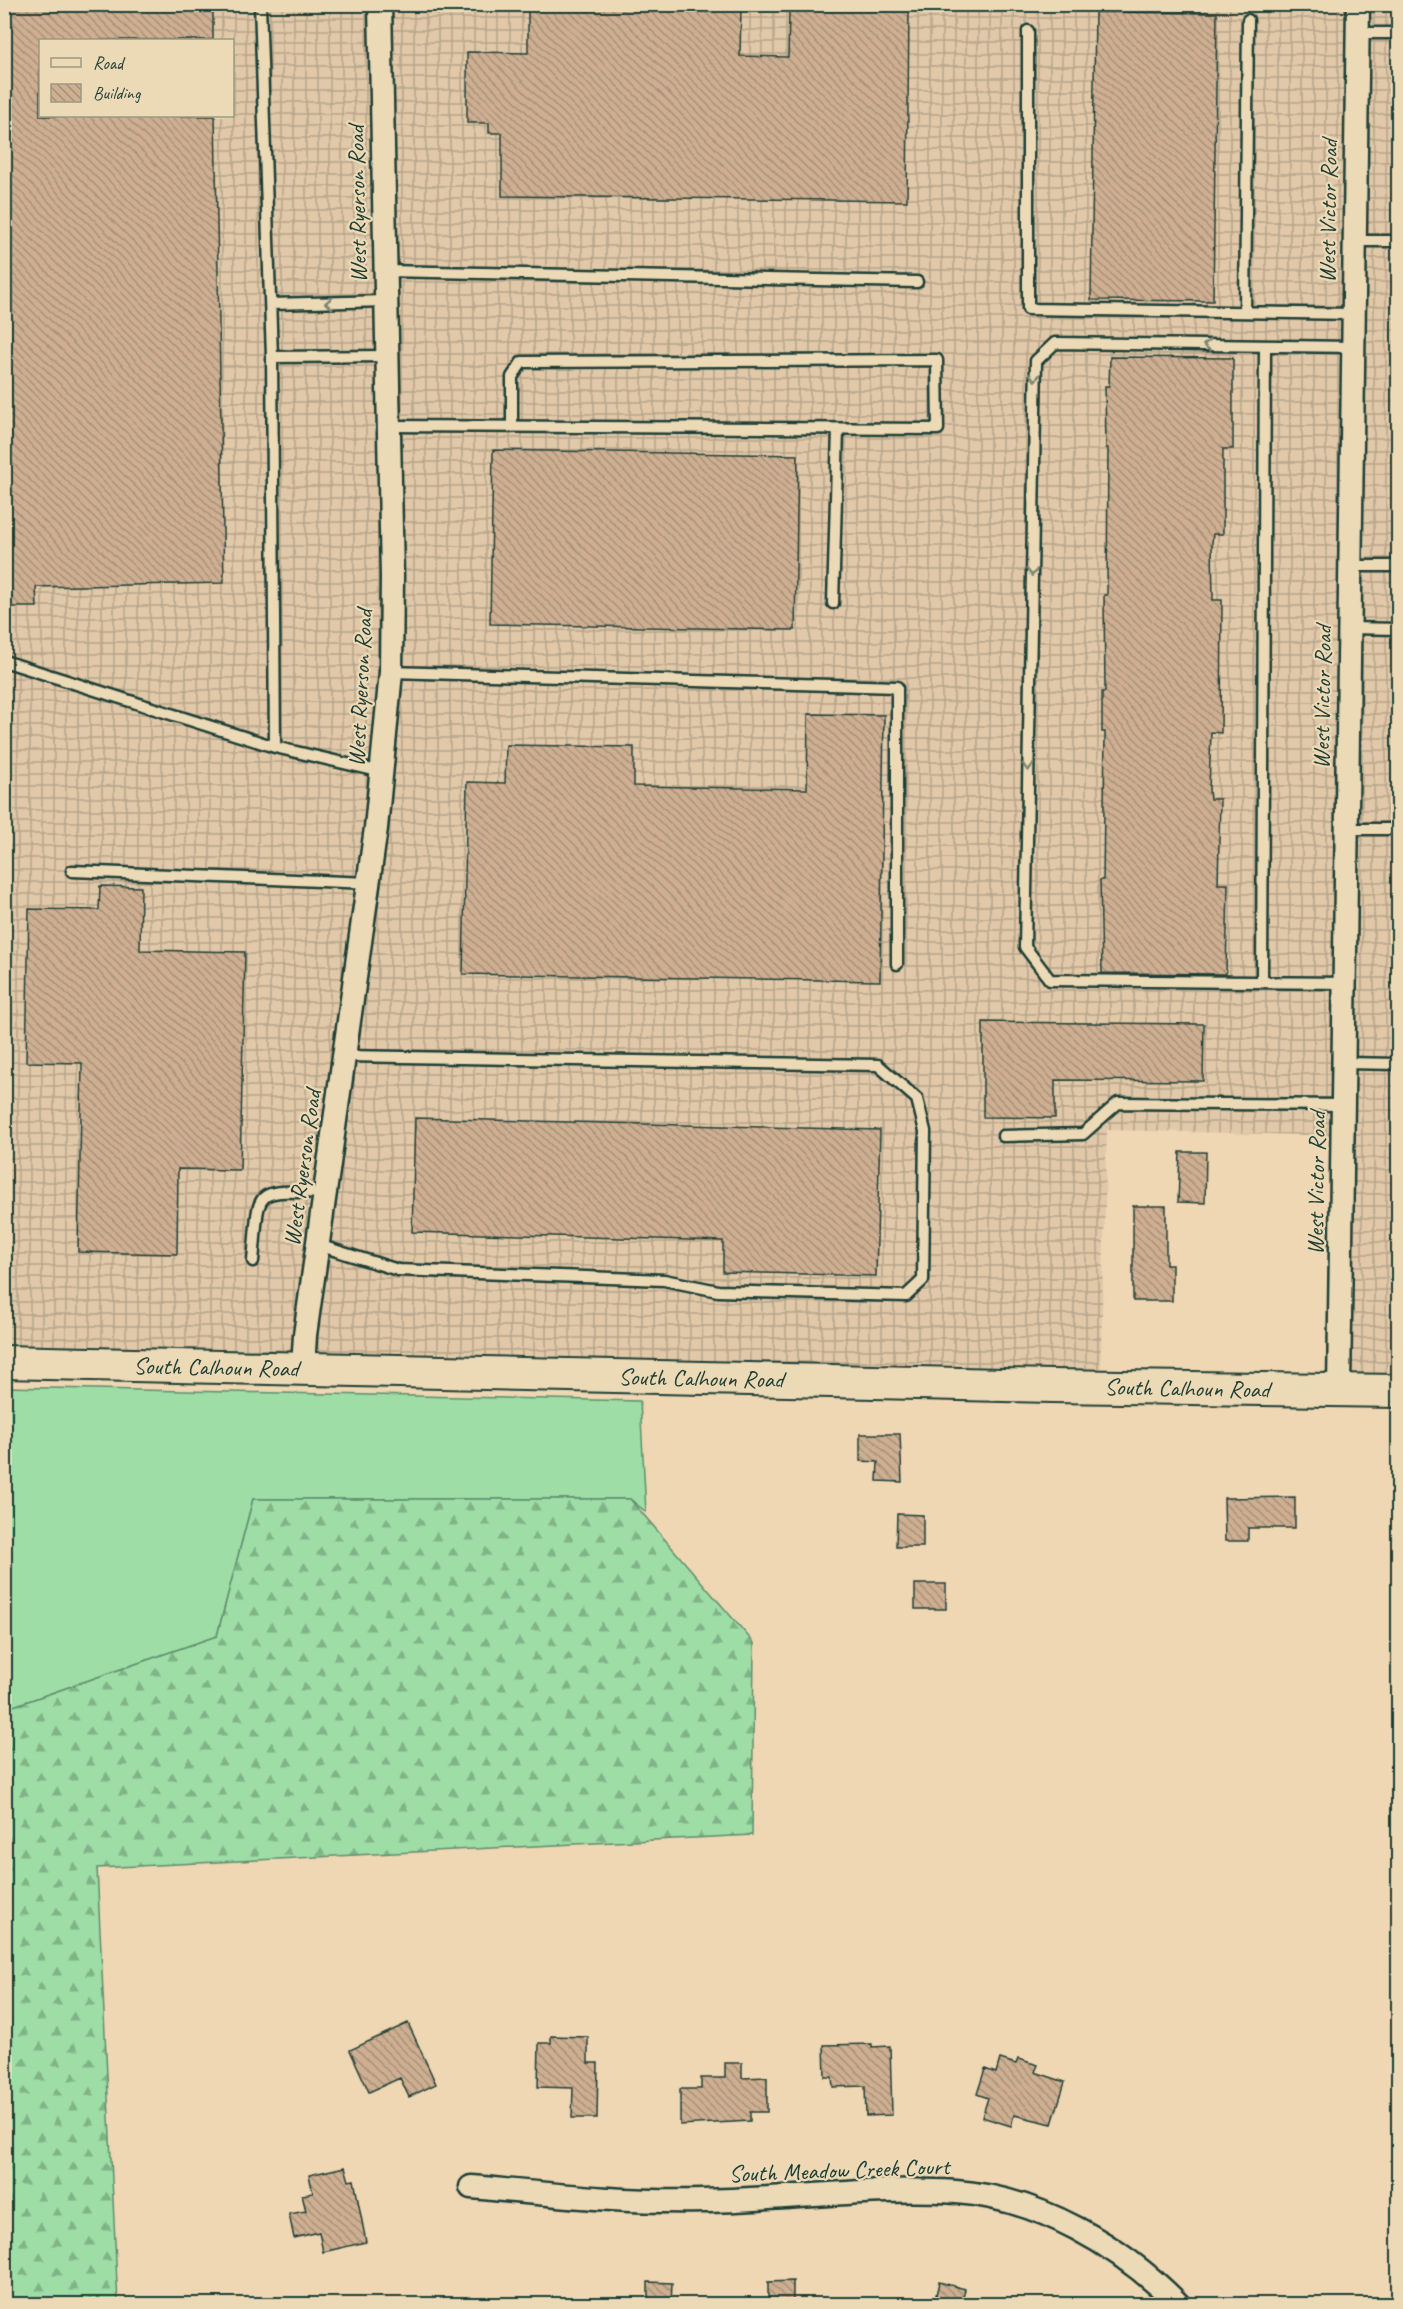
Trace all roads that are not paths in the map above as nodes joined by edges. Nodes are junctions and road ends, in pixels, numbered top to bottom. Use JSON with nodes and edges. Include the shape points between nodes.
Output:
{"nodes":[{"id":1,"x":260,"y":4,"type":"edge"},
{"id":2,"x":380,"y":4,"type":"edge"},
{"id":3,"x":1358,"y":4,"type":"edge"},
{"id":4,"x":1248,"y":20,"type":"dead end"},
{"id":5,"x":1028,"y":31,"type":"dead end"},
{"id":6,"x":1357,"y":33,"type":"junction"},
{"id":7,"x":1398,"y":33,"type":"edge"},
{"id":8,"x":1354,"y":241,"type":"junction"},
{"id":9,"x":1398,"y":241,"type":"edge"},
{"id":10,"x":386,"y":271,"type":"junction"},
{"id":11,"x":916,"y":282,"type":"dead end"},
{"id":12,"x":387,"y":301,"type":"junction"},
{"id":13,"x":271,"y":304,"type":"junction"},
{"id":14,"x":1245,"y":312,"type":"junction"},
{"id":15,"x":1354,"y":314,"type":"junction"},
{"id":16,"x":1265,"y":346,"type":"junction"},
{"id":17,"x":1353,"y":347,"type":"junction"},
{"id":18,"x":387,"y":356,"type":"junction"},
{"id":19,"x":272,"y":357,"type":"junction"},
{"id":20,"x":389,"y":426,"type":"junction"},
{"id":21,"x":512,"y":427,"type":"junction"},
{"id":22,"x":838,"y":429,"type":"junction"},
{"id":23,"x":1350,"y":566,"type":"junction"},
{"id":24,"x":1398,"y":566,"type":"edge"},
{"id":25,"x":833,"y":603,"type":"dead end"},
{"id":26,"x":1350,"y":628,"type":"junction"},
{"id":27,"x":1398,"y":629,"type":"edge"},
{"id":28,"x":4,"y":661,"type":"edge"},
{"id":29,"x":391,"y":672,"type":"junction"},
{"id":30,"x":275,"y":747,"type":"junction"},
{"id":31,"x":383,"y":772,"type":"junction"},
{"id":32,"x":1347,"y":829,"type":"junction"},
{"id":33,"x":1398,"y":829,"type":"edge"},
{"id":34,"x":72,"y":871,"type":"dead end"},
{"id":35,"x":369,"y":883,"type":"junction"},
{"id":36,"x":897,"y":964,"type":"dead end"},
{"id":37,"x":1262,"y":982,"type":"junction"},
{"id":38,"x":1346,"y":983,"type":"junction"},
{"id":39,"x":345,"y":1056,"type":"junction"},
{"id":40,"x":1345,"y":1063,"type":"junction"},
{"id":41,"x":1398,"y":1064,"type":"edge"},
{"id":42,"x":1344,"y":1105,"type":"junction"},
{"id":43,"x":1004,"y":1136,"type":"dead end"},
{"id":44,"x":325,"y":1193,"type":"junction"},
{"id":45,"x":318,"y":1245,"type":"junction"},
{"id":46,"x":253,"y":1261,"type":"dead end"},
{"id":47,"x":4,"y":1362,"type":"edge"},
{"id":48,"x":303,"y":1368,"type":"junction"},
{"id":49,"x":1339,"y":1390,"type":"junction"},
{"id":50,"x":1398,"y":1390,"type":"edge"},
{"id":51,"x":471,"y":2187,"type":"dead end"},
{"id":52,"x":1178,"y":2304,"type":"edge"}],
"edges":[{"from":1,"to":13,"type":"lane"},
{"from":2,"to":10,"type":"street","name":"West Ryerson Road"},
{"from":3,"to":6,"type":"street","name":"West Victor Road"},
{"from":4,"to":14,"type":"lane"},
{"from":5,"to":14,"type":"lane","via":[[1028,309]]},
{"from":6,"to":7,"type":"lane"},
{"from":6,"to":8,"type":"street","name":"West Victor Road"},
{"from":8,"to":9,"type":"lane"},
{"from":8,"to":15,"type":"street","name":"West Victor Road"},
{"from":10,"to":11,"type":"lane"},
{"from":10,"to":12,"type":"street","name":"West Ryerson Road"},
{"from":12,"to":13,"type":"lane","one_way":true},
{"from":12,"to":18,"type":"street","name":"West Ryerson Road"},
{"from":13,"to":19,"type":"lane"},
{"from":14,"to":15,"type":"lane"},
{"from":15,"to":17,"type":"street","name":"West Victor Road"},
{"from":16,"to":17,"type":"lane"},
{"from":16,"to":37,"type":"lane"},
{"from":16,"to":37,"type":"lane","one_way":true,"via":[[1054,343],[1036,361],[1025,947],[1050,980]]},
{"from":17,"to":23,"type":"street","name":"West Victor Road"},
{"from":18,"to":19,"type":"lane"},
{"from":18,"to":20,"type":"street","name":"West Ryerson Road"},
{"from":19,"to":30,"type":"lane"},
{"from":20,"to":21,"type":"lane"},
{"from":20,"to":29,"type":"street","name":"West Ryerson Road"},
{"from":21,"to":22,"type":"lane"},
{"from":21,"to":22,"type":"lane","via":[[512,377],[522,362],[937,360],[938,429]]},
{"from":22,"to":25,"type":"lane"},
{"from":23,"to":24,"type":"lane"},
{"from":23,"to":26,"type":"street","name":"West Victor Road"},
{"from":26,"to":27,"type":"lane"},
{"from":26,"to":32,"type":"street","name":"West Victor Road"},
{"from":28,"to":30,"type":"lane"},
{"from":29,"to":31,"type":"street","name":"West Ryerson Road"},
{"from":29,"to":36,"type":"lane","via":[[897,687]]},
{"from":30,"to":31,"type":"lane"},
{"from":31,"to":35,"type":"street","name":"West Ryerson Road"},
{"from":32,"to":33,"type":"lane"},
{"from":32,"to":38,"type":"street","name":"West Victor Road"},
{"from":34,"to":35,"type":"lane"},
{"from":35,"to":39,"type":"street","name":"West Ryerson Road"},
{"from":37,"to":38,"type":"lane"},
{"from":38,"to":40,"type":"street","name":"West Victor Road"},
{"from":39,"to":44,"type":"street","name":"West Ryerson Road"},
{"from":39,"to":45,"type":"lane","via":[[878,1065],[917,1099],[925,1131],[923,1280],[906,1296],[718,1291],[664,1280],[398,1270]]},
{"from":40,"to":41,"type":"lane"},
{"from":40,"to":42,"type":"street","name":"West Victor Road"},
{"from":42,"to":43,"type":"lane","via":[[1118,1103],[1083,1134]]},
{"from":42,"to":49,"type":"street","name":"West Victor Road"},
{"from":44,"to":45,"type":"street","name":"West Ryerson Road"},
{"from":44,"to":46,"type":"lane","via":[[267,1193],[258,1202]]},
{"from":45,"to":48,"type":"street","name":"West Ryerson Road"},
{"from":47,"to":48,"type":"street","name":"South Calhoun Road"},
{"from":48,"to":49,"type":"street","name":"South Calhoun Road"},
{"from":49,"to":50,"type":"street","name":"South Calhoun Road"},
{"from":51,"to":52,"type":"street","name":"South Meadow Creek Court","via":[[627,2201],[957,2192],[1016,2203],[1064,2222],[1152,2278]]}]}
